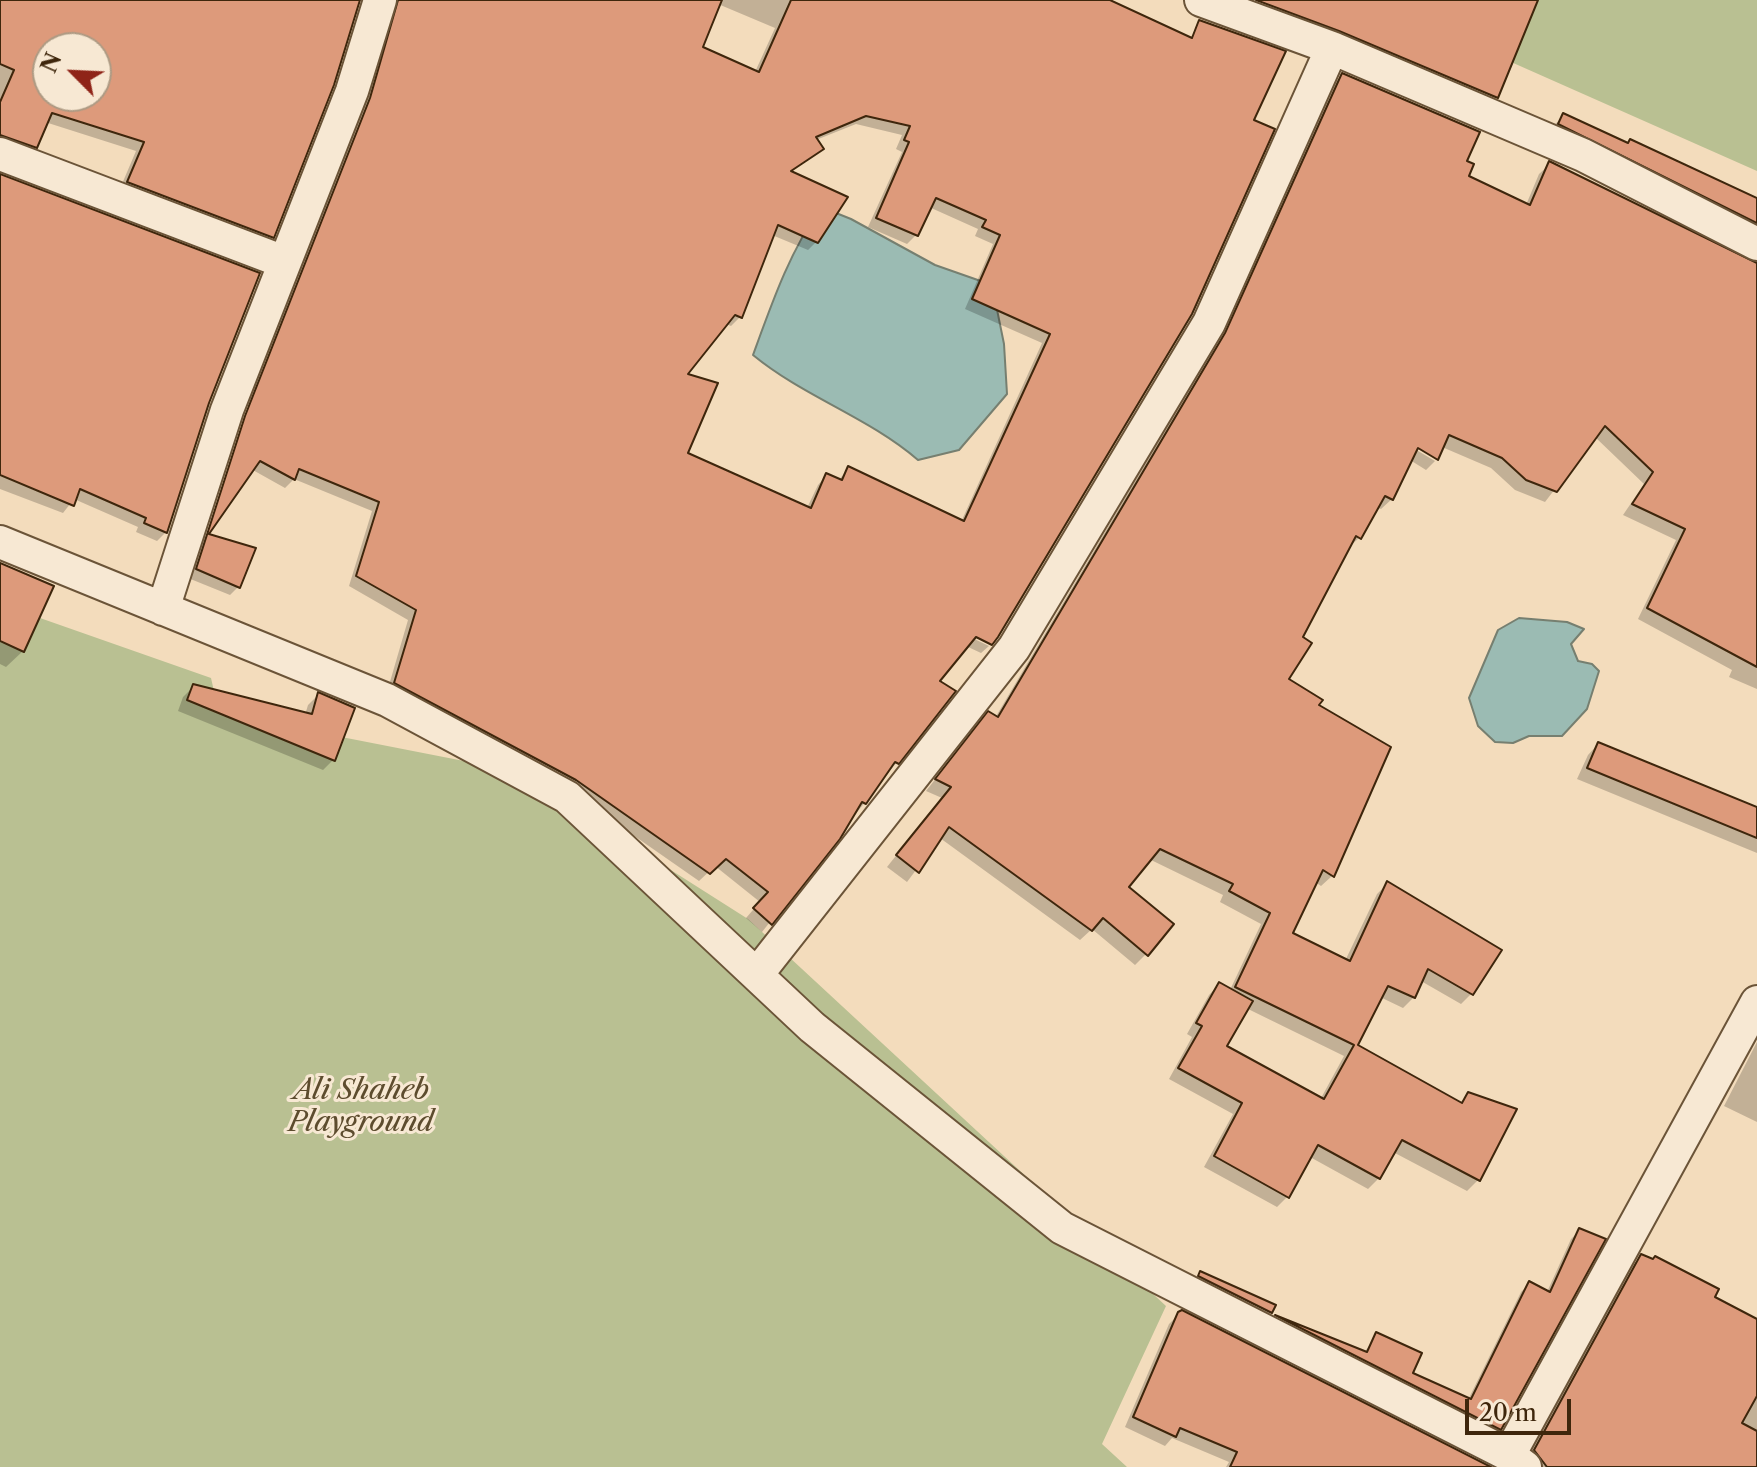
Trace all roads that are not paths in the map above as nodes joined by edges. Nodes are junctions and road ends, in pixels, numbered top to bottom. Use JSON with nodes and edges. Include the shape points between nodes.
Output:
{"nodes":[{"id":1,"x":380,"y":0,"type":"edge"},
{"id":2,"x":1201,"y":0,"type":"edge"},
{"id":3,"x":1332,"y":48,"type":"junction"},
{"id":4,"x":0,"y":154,"type":"edge"},
{"id":5,"x":1757,"y":244,"type":"edge"},
{"id":6,"x":284,"y":262,"type":"junction"},
{"id":7,"x":0,"y":542,"type":"edge"},
{"id":8,"x":163,"y":609,"type":"junction"},
{"id":9,"x":758,"y":973,"type":"junction"},
{"id":10,"x":1757,"y":1002,"type":"edge"},
{"id":11,"x":1517,"y":1461,"type":"edge"}],
"edges":[{"from":1,"to":6,"type":"street","via":[[352,91]]},
{"from":2,"to":3,"type":"street"},
{"from":3,"to":5,"type":"street","via":[[1583,155]]},
{"from":3,"to":9,"type":"street","via":[[1209,323],[1014,648]]},
{"from":4,"to":6,"type":"street"},
{"from":6,"to":8,"type":"street","via":[[227,410]]},
{"from":7,"to":8,"type":"street"},
{"from":8,"to":9,"type":"street","via":[[387,700],[567,797]]},
{"from":9,"to":11,"type":"street","via":[[812,1027],[1062,1228]]},
{"from":10,"to":11,"type":"street"}]}
